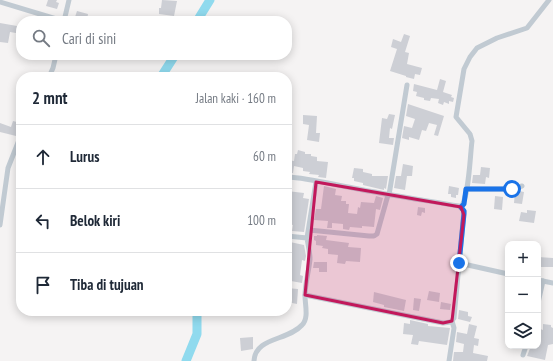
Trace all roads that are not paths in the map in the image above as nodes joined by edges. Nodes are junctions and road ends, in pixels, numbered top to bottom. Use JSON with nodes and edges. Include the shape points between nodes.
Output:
{"nodes":[{"id":1,"x":69,"y":0,"type":"edge"},
{"id":2,"x":549,"y":0,"type":"edge"},
{"id":3,"x":1,"y":4,"type":"edge"},
{"id":4,"x":45,"y":16,"type":"edge"},
{"id":5,"x":64,"y":16,"type":"edge"},
{"id":6,"x":55,"y":60,"type":"edge"},
{"id":7,"x":51,"y":72,"type":"edge"},
{"id":8,"x":407,"y":85,"type":"dead end"},
{"id":9,"x":16,"y":148,"type":"edge"},
{"id":10,"x":292,"y":177,"type":"edge"},
{"id":11,"x":316,"y":182,"type":"junction"},
{"id":12,"x":522,"y":186,"type":"dead end"},
{"id":13,"x":466,"y":189,"type":"junction"},
{"id":14,"x":389,"y":195,"type":"junction"},
{"id":15,"x":461,"y":207,"type":"junction"},
{"id":16,"x":0,"y":225,"type":"edge"},
{"id":17,"x":309,"y":230,"type":"junction"},
{"id":18,"x":292,"y":236,"type":"edge"},
{"id":19,"x":307,"y":238,"type":"junction"},
{"id":20,"x":459,"y":263,"type":"junction"},
{"id":21,"x":505,"y":273,"type":"edge"},
{"id":22,"x":541,"y":281,"type":"edge"},
{"id":23,"x":553,"y":283,"type":"edge"},
{"id":24,"x":305,"y":295,"type":"junction"},
{"id":25,"x":452,"y":321,"type":"junction"},
{"id":26,"x":525,"y":349,"type":"edge"},
{"id":27,"x":523,"y":355,"type":"dead end"},
{"id":28,"x":254,"y":361,"type":"edge"},
{"id":29,"x":449,"y":361,"type":"edge"}],
"edges":[{"from":1,"to":5,"type":"street"},
{"from":2,"to":13,"type":"street","via":[[527,28],[477,48],[464,68],[456,117],[470,134],[472,141]]},
{"from":3,"to":4,"type":"street"},
{"from":6,"to":7,"type":"street"},
{"from":8,"to":14,"type":"street"},
{"from":9,"to":16,"type":"street","via":[[8,168]]},
{"from":10,"to":11,"type":"street"},
{"from":11,"to":14,"type":"street"},
{"from":11,"to":17,"type":"street"},
{"from":12,"to":13,"type":"street","via":[[512,189]]},
{"from":13,"to":15,"type":"street","via":[[464,204]]},
{"from":14,"to":15,"type":"street"},
{"from":14,"to":17,"type":"street","via":[[377,234],[374,236]]},
{"from":15,"to":20,"type":"street","via":[[464,214]]},
{"from":17,"to":19,"type":"street"},
{"from":18,"to":19,"type":"street"},
{"from":19,"to":24,"type":"street","via":[[310,259]]},
{"from":20,"to":21,"type":"street"},
{"from":20,"to":25,"type":"street"},
{"from":22,"to":23,"type":"street"},
{"from":24,"to":25,"type":"street","via":[[443,323]]},
{"from":24,"to":28,"type":"street","via":[[306,317],[302,326],[284,337],[261,345],[256,350]]},
{"from":25,"to":29,"type":"street","via":[[454,328]]},
{"from":26,"to":27,"type":"street"}]}
